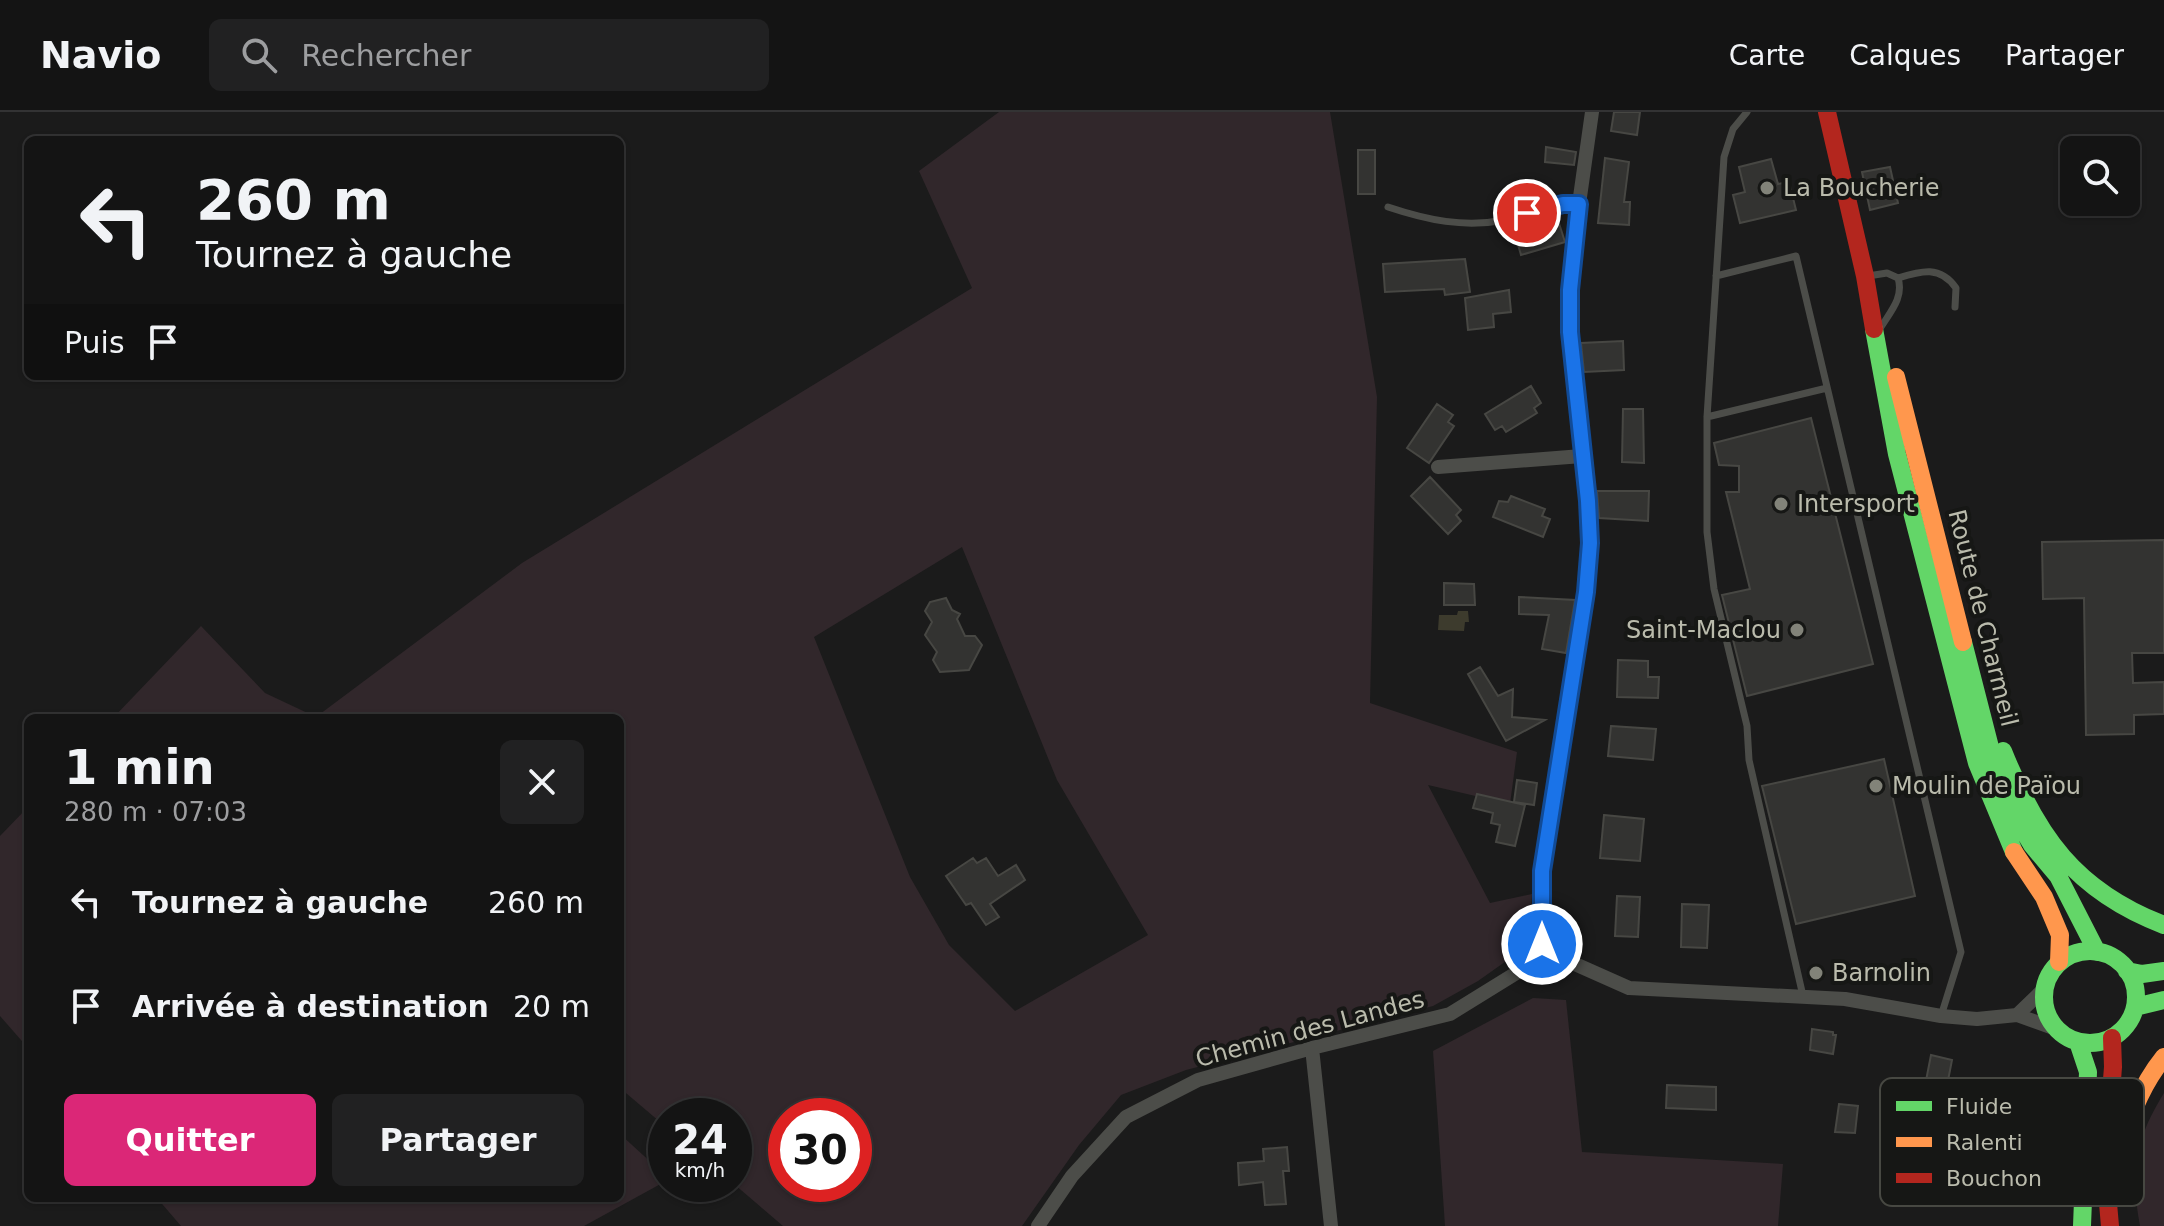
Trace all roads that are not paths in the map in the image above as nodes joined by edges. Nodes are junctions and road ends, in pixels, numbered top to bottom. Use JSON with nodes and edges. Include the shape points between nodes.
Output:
{"nodes":[{"id":1,"x":1592,"y":112,"type":"edge"},
{"id":2,"x":1827,"y":112,"type":"edge"},
{"id":3,"x":1748,"y":113,"type":"edge"},
{"id":4,"x":1579,"y":204,"type":"junction"},
{"id":5,"x":1388,"y":207,"type":"dead end"},
{"id":6,"x":1716,"y":276,"type":"junction"},
{"id":7,"x":1865,"y":276,"type":"junction"},
{"id":8,"x":1898,"y":278,"type":"junction"},
{"id":9,"x":1955,"y":307,"type":"dead end"},
{"id":10,"x":1881,"y":327,"type":"junction"},
{"id":11,"x":1827,"y":388,"type":"junction"},
{"id":12,"x":1707,"y":417,"type":"junction"},
{"id":13,"x":1582,"y":456,"type":"junction"},
{"id":14,"x":1438,"y":467,"type":"dead end"},
{"id":15,"x":1975,"y":682,"type":"junction"},
{"id":16,"x":2164,"y":925,"type":"edge"},
{"id":17,"x":2097,"y":952,"type":"junction"},
{"id":18,"x":1542,"y":957,"type":"junction"},
{"id":19,"x":2059,"y":962,"type":"junction"},
{"id":20,"x":2127,"y":971,"type":"junction"},
{"id":21,"x":2164,"y":971,"type":"edge"},
{"id":22,"x":2044,"y":989,"type":"junction"},
{"id":23,"x":1803,"y":996,"type":"junction"},
{"id":24,"x":2164,"y":1000,"type":"edge"},
{"id":25,"x":2135,"y":1007,"type":"junction"},
{"id":26,"x":2017,"y":1015,"type":"junction"},
{"id":27,"x":1941,"y":1016,"type":"junction"},
{"id":28,"x":2056,"y":1029,"type":"junction"},
{"id":29,"x":2112,"y":1038,"type":"junction"},
{"id":30,"x":2078,"y":1042,"type":"junction"},
{"id":31,"x":1312,"y":1048,"type":"junction"},
{"id":32,"x":2164,"y":1057,"type":"edge"},
{"id":33,"x":2088,"y":1078,"type":"edge"},
{"id":34,"x":2113,"y":1078,"type":"edge"},
{"id":35,"x":2144,"y":1085,"type":"edge"},
{"id":36,"x":2083,"y":1206,"type":"edge"},
{"id":37,"x":2108,"y":1206,"type":"edge"},
{"id":38,"x":2112,"y":1206,"type":"edge"},
{"id":39,"x":1038,"y":1226,"type":"edge"},
{"id":40,"x":1331,"y":1226,"type":"edge"},
{"id":41,"x":2082,"y":1226,"type":"edge"},
{"id":42,"x":2110,"y":1226,"type":"edge"}],
"edges":[{"from":1,"to":4,"type":"street"},
{"from":2,"to":7,"type":"main road","name":"Route de Charmeil"},
{"from":3,"to":6,"type":"lane","via":[[1728,141],[1724,157]]},
{"from":4,"to":5,"type":"lane","via":[[1482,223],[1423,218]]},
{"from":4,"to":13,"type":"street","via":[[1570,332]]},
{"from":6,"to":11,"type":"lane","via":[[1796,256]]},
{"from":6,"to":12,"type":"lane"},
{"from":7,"to":8,"type":"lane","via":[[1887,273]]},
{"from":7,"to":10,"type":"main road","name":"Route de Charmeil"},
{"from":7,"to":19,"type":"main road","name":"Route de Charmeil","via":[[1897,454],[1977,763],[2017,858],[2044,897],[2060,935]]},
{"from":8,"to":9,"type":"lane","via":[[1930,270],[1940,273],[1956,288]]},
{"from":8,"to":10,"type":"lane","via":[[1900,296]]},
{"from":10,"to":15,"type":"main road","name":"Route de Charmeil"},
{"from":11,"to":12,"type":"lane"},
{"from":11,"to":27,"type":"lane","via":[[1961,952]]},
{"from":12,"to":23,"type":"lane","via":[[1707,532],[1714,589]]},
{"from":13,"to":14,"type":"street"},
{"from":13,"to":18,"type":"street","via":[[1589,555],[1542,871]]},
{"from":15,"to":16,"type":"main road","via":[[2019,792],[2044,836],[2084,879],[2126,910]]},
{"from":15,"to":17,"type":"main road","name":"Route de Charmeil","via":[[2002,794],[2058,876]]},
{"from":17,"to":19,"type":"main road","via":[[2077,953]]},
{"from":17,"to":20,"type":"main road","via":[[2114,958]]},
{"from":18,"to":23,"type":"street","via":[[1575,964],[1629,988]]},
{"from":18,"to":31,"type":"street","name":"Chemin des Landes","via":[[1450,1014]]},
{"from":19,"to":22,"type":"main road"},
{"from":20,"to":21,"type":"main road"},
{"from":20,"to":25,"type":"main road","via":[[2135,988]]},
{"from":22,"to":26,"type":"street"},
{"from":22,"to":28,"type":"main road","via":[[2045,1011]]},
{"from":23,"to":27,"type":"street"},
{"from":24,"to":25,"type":"main road"},
{"from":25,"to":29,"type":"main road","via":[[2127,1025]]},
{"from":26,"to":27,"type":"street"},
{"from":26,"to":28,"type":"street"},
{"from":28,"to":30,"type":"main road"},
{"from":29,"to":30,"type":"main road"},
{"from":29,"to":34,"type":"main road"},
{"from":30,"to":33,"type":"main road"},
{"from":31,"to":39,"type":"street","name":"Chemin des Landes","via":[[1198,1080],[1126,1117],[1072,1176]]},
{"from":31,"to":40,"type":"street"},
{"from":32,"to":35,"type":"main road"},
{"from":36,"to":41,"type":"main road"},
{"from":37,"to":42,"type":"main road"},
{"from":38,"to":42,"type":"main road"}]}
